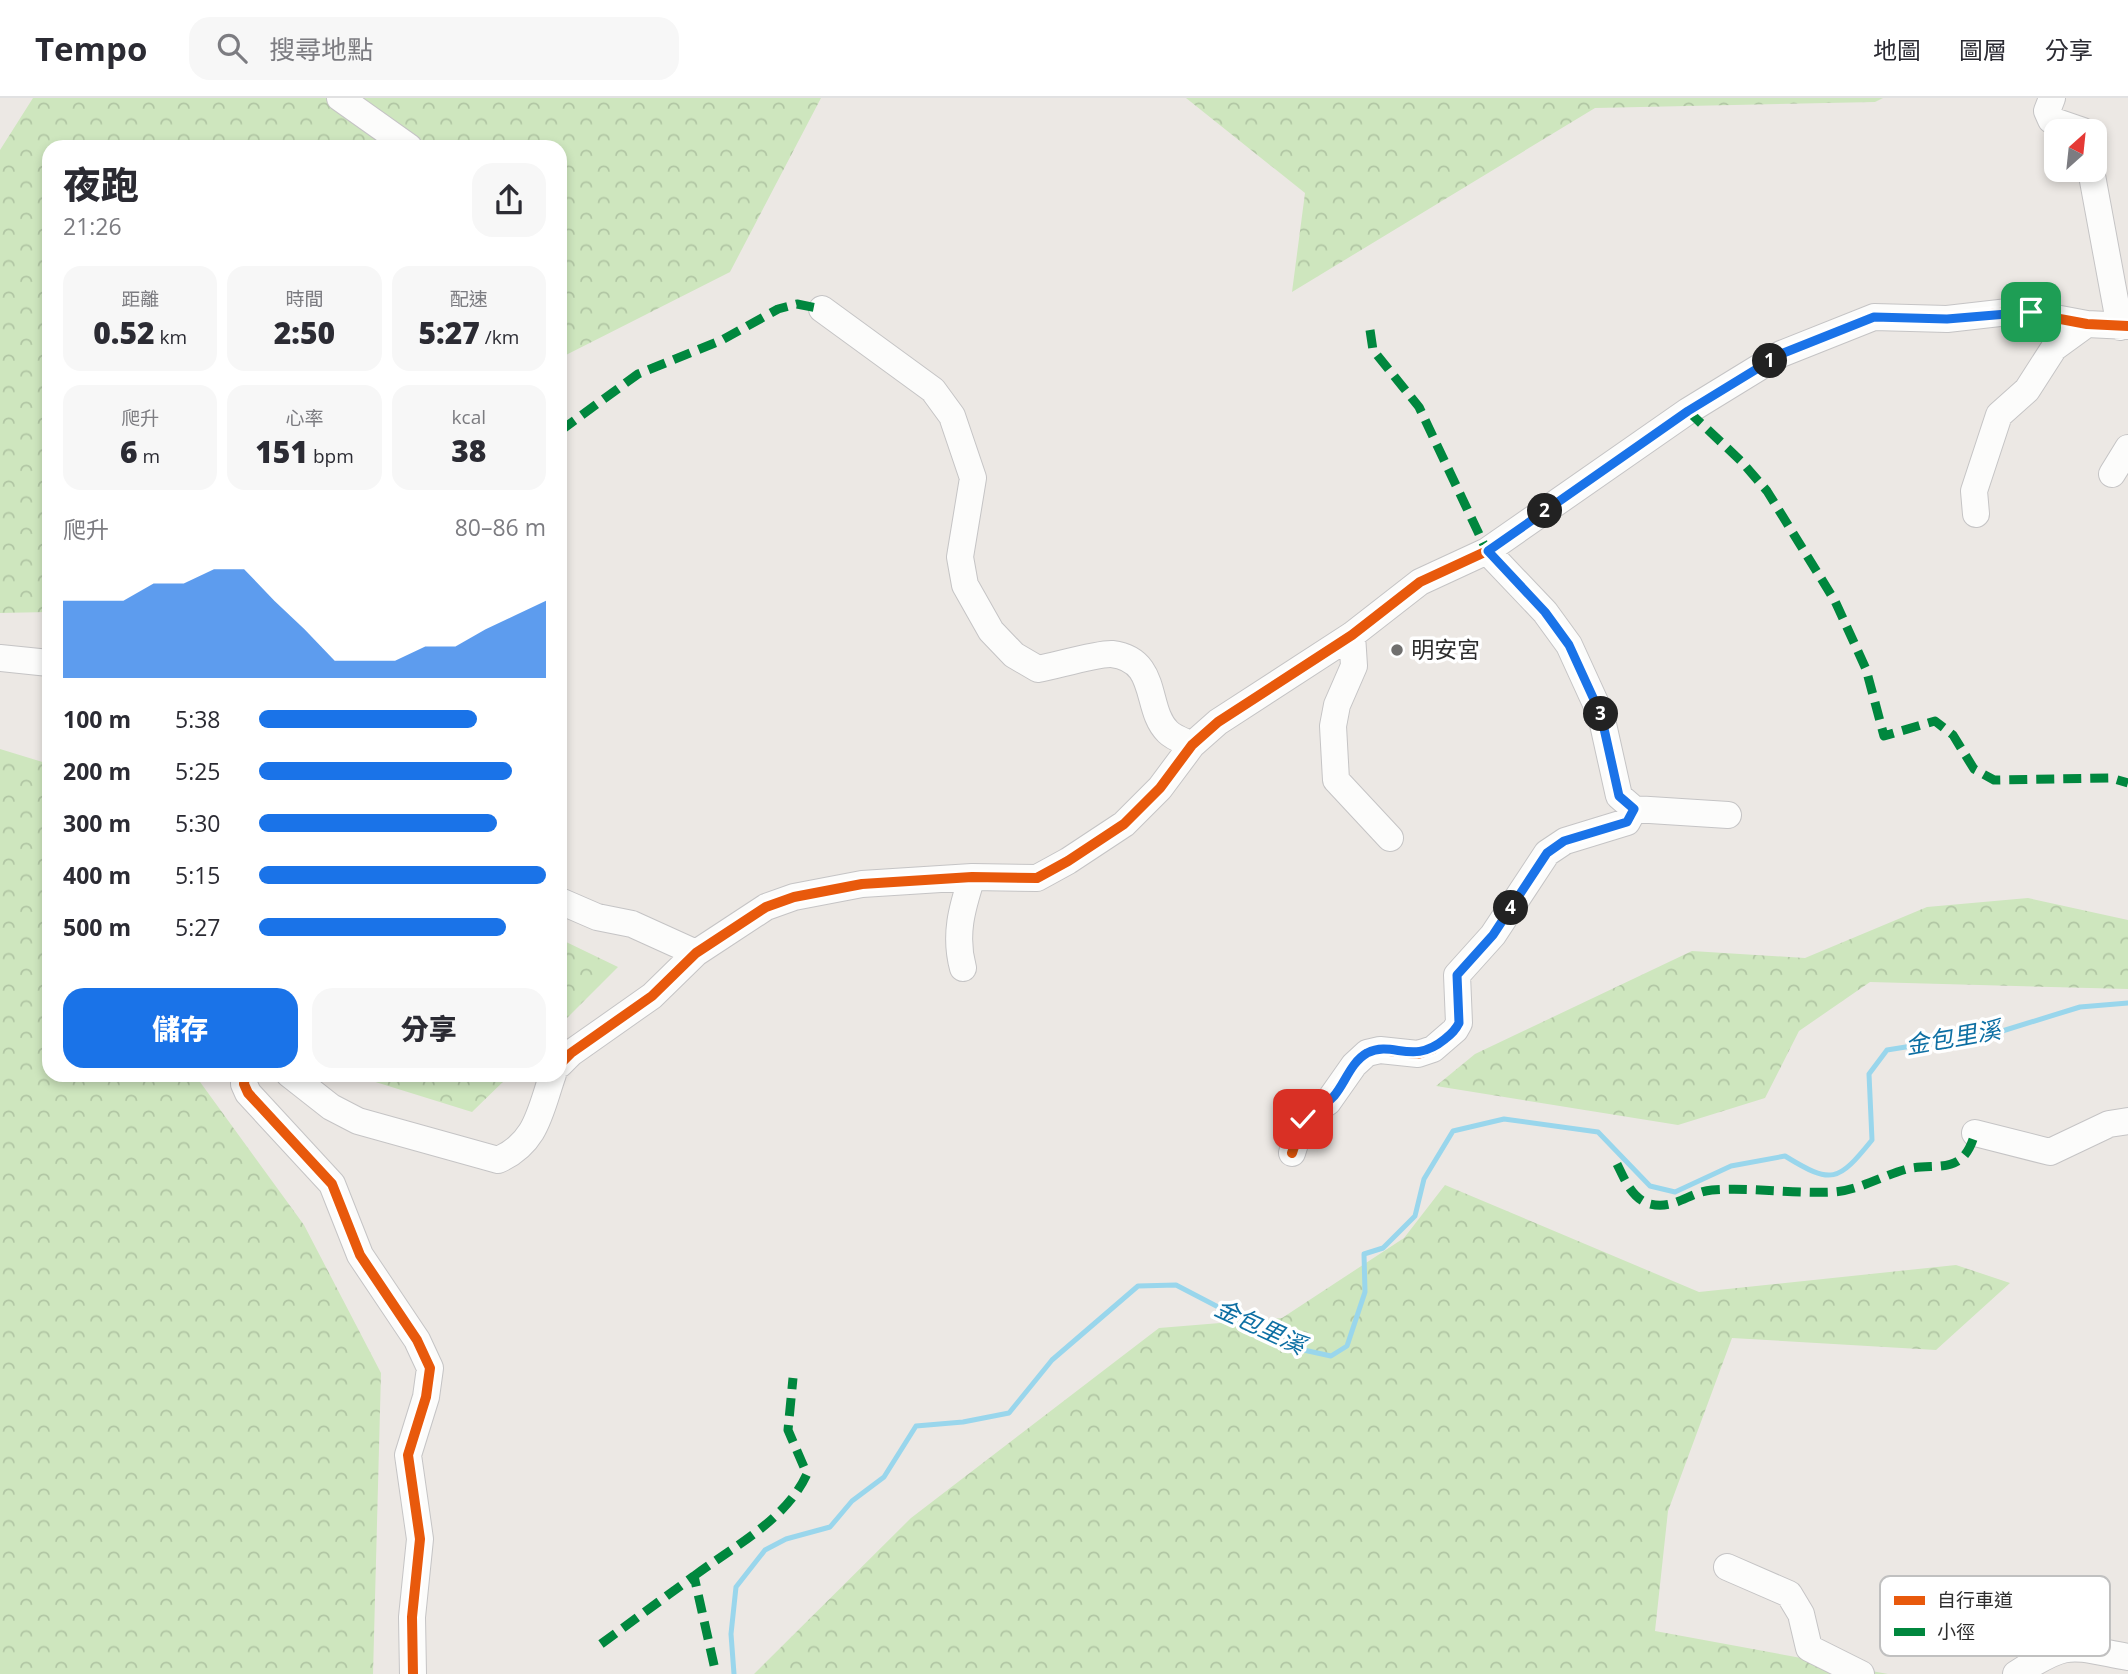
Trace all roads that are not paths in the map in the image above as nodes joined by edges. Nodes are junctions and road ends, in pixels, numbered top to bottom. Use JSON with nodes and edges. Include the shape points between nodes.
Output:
{"nodes":[{"id":1,"x":340,"y":98,"type":"edge"},
{"id":2,"x":2052,"y":98,"type":"edge"},
{"id":3,"x":2051,"y":119,"type":"edge"},
{"id":4,"x":399,"y":140,"type":"edge"},
{"id":5,"x":2094,"y":182,"type":"edge"},
{"id":6,"x":822,"y":309,"type":"dead end"},
{"id":7,"x":2087,"y":324,"type":"junction"},
{"id":8,"x":2124,"y":326,"type":"edge"},
{"id":9,"x":2128,"y":448,"type":"edge"},
{"id":10,"x":2112,"y":474,"type":"dead end"},
{"id":11,"x":1976,"y":514,"type":"dead end"},
{"id":12,"x":1488,"y":551,"type":"junction"},
{"id":13,"x":1352,"y":635,"type":"junction"},
{"id":14,"x":0,"y":658,"type":"edge"},
{"id":15,"x":42,"y":662,"type":"edge"},
{"id":16,"x":1192,"y":745,"type":"junction"},
{"id":17,"x":1634,"y":809,"type":"junction"},
{"id":18,"x":1728,"y":815,"type":"dead end"},
{"id":19,"x":1390,"y":838,"type":"dead end"},
{"id":20,"x":972,"y":877,"type":"junction"},
{"id":21,"x":567,"y":904,"type":"edge"},
{"id":22,"x":696,"y":953,"type":"junction"},
{"id":23,"x":963,"y":968,"type":"dead end"},
{"id":24,"x":567,"y":1056,"type":"edge"},
{"id":25,"x":244,"y":1082,"type":"edge"},
{"id":26,"x":299,"y":1082,"type":"edge"},
{"id":27,"x":550,"y":1082,"type":"edge"},
{"id":28,"x":2128,"y":1121,"type":"edge"},
{"id":29,"x":1975,"y":1133,"type":"dead end"},
{"id":30,"x":1292,"y":1153,"type":"dead end"},
{"id":31,"x":1727,"y":1567,"type":"dead end"},
{"id":32,"x":2110,"y":1654,"type":"edge"},
{"id":33,"x":2046,"y":1656,"type":"edge"},
{"id":34,"x":2128,"y":1657,"type":"edge"},
{"id":35,"x":413,"y":1674,"type":"edge"},
{"id":36,"x":1861,"y":1674,"type":"edge"},
{"id":37,"x":2016,"y":1674,"type":"edge"}],
"edges":[{"from":1,"to":4,"type":"street"},
{"from":2,"to":3,"type":"street","via":[[2047,111]]},
{"from":5,"to":8,"type":"street"},
{"from":6,"to":16,"type":"street","via":[[945,402],[973,478],[960,568],[991,631],[1013,655],[1038,668],[1111,654],[1132,662],[1149,680],[1159,718],[1168,732]]},
{"from":7,"to":8,"type":"street"},
{"from":7,"to":11,"type":"street","via":[[2054,348],[2027,390],[1999,415],[1974,491]]},
{"from":7,"to":12,"type":"street","via":[[2017,311],[1947,319],[1874,317],[1781,354],[1688,411]]},
{"from":9,"to":10,"type":"street"},
{"from":12,"to":13,"type":"street","via":[[1420,582]]},
{"from":12,"to":17,"type":"street","via":[[1569,645],[1601,715],[1619,796]]},
{"from":13,"to":16,"type":"street","via":[[1218,722]]},
{"from":13,"to":19,"type":"street","via":[[1354,666],[1333,726],[1336,780]]},
{"from":14,"to":15,"type":"street"},
{"from":16,"to":20,"type":"street","via":[[1160,788],[1124,824],[1068,861],[1037,878]]},
{"from":17,"to":18,"type":"street"},
{"from":17,"to":30,"type":"street","via":[[1627,822],[1564,841],[1547,853],[1493,935],[1457,975],[1459,1023],[1455,1030],[1433,1049],[1419,1054],[1380,1050],[1367,1054],[1328,1102],[1303,1119]]},
{"from":20,"to":22,"type":"street","via":[[862,884],[794,897],[766,907]]},
{"from":20,"to":23,"type":"street","via":[[960,915],[958,949]]},
{"from":21,"to":22,"type":"street","via":[[597,917],[632,924]]},
{"from":22,"to":24,"type":"street","via":[[652,996]]},
{"from":25,"to":35,"type":"street","via":[[248,1093],[332,1184],[360,1255],[418,1340],[430,1368],[408,1455],[420,1539],[412,1618]]},
{"from":26,"to":27,"type":"street","via":[[358,1121],[498,1160],[531,1136]]},
{"from":28,"to":29,"type":"street","via":[[2109,1124],[2050,1153]]},
{"from":31,"to":36,"type":"street","via":[[1789,1594],[1801,1614],[1809,1648]]},
{"from":32,"to":34,"type":"street"},
{"from":33,"to":37,"type":"street"}]}
